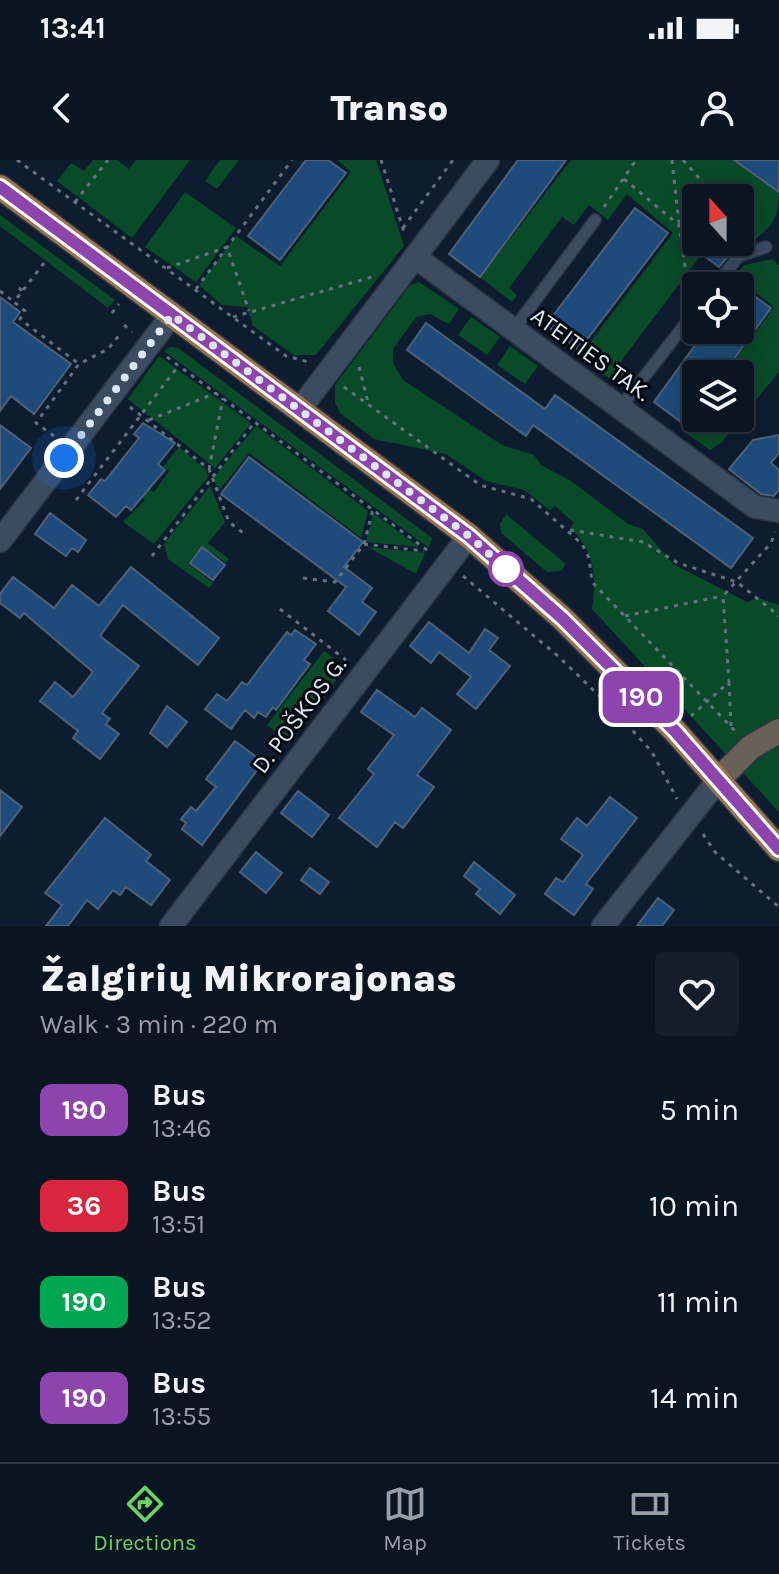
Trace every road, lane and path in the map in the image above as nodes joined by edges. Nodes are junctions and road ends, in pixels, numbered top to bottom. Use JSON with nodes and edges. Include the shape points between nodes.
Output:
{"nodes":[{"id":1,"x":17,"y":160,"type":"edge"},
{"id":2,"x":108,"y":160,"type":"edge"},
{"id":3,"x":292,"y":160,"type":"edge"},
{"id":4,"x":381,"y":160,"type":"edge"},
{"id":5,"x":453,"y":160,"type":"edge"},
{"id":6,"x":488,"y":160,"type":"edge"},
{"id":7,"x":636,"y":160,"type":"edge"},
{"id":8,"x":672,"y":160,"type":"edge"},
{"id":9,"x":683,"y":160,"type":"edge"},
{"id":10,"x":624,"y":179,"type":"junction"},
{"id":11,"x":704,"y":184,"type":"edge"},
{"id":12,"x":0,"y":187,"type":"edge"},
{"id":13,"x":75,"y":202,"type":"junction"},
{"id":14,"x":595,"y":220,"type":"joint"},
{"id":15,"x":679,"y":225,"type":"junction"},
{"id":16,"x":403,"y":228,"type":"junction"},
{"id":17,"x":227,"y":247,"type":"junction"},
{"id":18,"x":766,"y":247,"type":"dead end"},
{"id":19,"x":415,"y":257,"type":"junction"},
{"id":20,"x":44,"y":263,"type":"dead end"},
{"id":21,"x":167,"y":268,"type":"junction"},
{"id":22,"x":686,"y":272,"type":"edge"},
{"id":23,"x":726,"y":272,"type":"edge"},
{"id":24,"x":395,"y":283,"type":"junction"},
{"id":25,"x":196,"y":289,"type":"junction"},
{"id":26,"x":0,"y":291,"type":"edge"},
{"id":27,"x":14,"y":302,"type":"junction"},
{"id":28,"x":249,"y":311,"type":"junction"},
{"id":29,"x":172,"y":315,"type":"junction"},
{"id":30,"x":233,"y":317,"type":"junction"},
{"id":31,"x":682,"y":328,"type":"edge"},
{"id":32,"x":514,"y":329,"type":"junction"},
{"id":33,"x":121,"y":333,"type":"dead end"},
{"id":34,"x":352,"y":339,"type":"junction"},
{"id":35,"x":161,"y":353,"type":"dead end"},
{"id":36,"x":79,"y":364,"type":"junction"},
{"id":37,"x":179,"y":365,"type":"junction"},
{"id":38,"x":326,"y":374,"type":"junction"},
{"id":39,"x":216,"y":393,"type":"junction"},
{"id":40,"x":223,"y":398,"type":"junction"},
{"id":41,"x":125,"y":403,"type":"dead end"},
{"id":42,"x":369,"y":406,"type":"junction"},
{"id":43,"x":620,"y":408,"type":"junction"},
{"id":44,"x":300,"y":409,"type":"junction"},
{"id":45,"x":142,"y":415,"type":"junction"},
{"id":46,"x":148,"y":420,"type":"junction"},
{"id":47,"x":255,"y":421,"type":"junction"},
{"id":48,"x":54,"y":444,"type":"dead end"},
{"id":49,"x":209,"y":469,"type":"junction"},
{"id":50,"x":211,"y":477,"type":"junction"},
{"id":51,"x":76,"y":500,"type":"dead end"},
{"id":52,"x":373,"y":509,"type":"junction"},
{"id":53,"x":779,"y":511,"type":"edge"},
{"id":54,"x":779,"y":521,"type":"edge"},
{"id":55,"x":567,"y":529,"type":"junction"},
{"id":56,"x":247,"y":536,"type":"dead end"},
{"id":57,"x":469,"y":536,"type":"junction"},
{"id":58,"x":0,"y":541,"type":"edge"},
{"id":59,"x":364,"y":544,"type":"junction"},
{"id":60,"x":152,"y":556,"type":"dead end"},
{"id":61,"x":437,"y":558,"type":"junction"},
{"id":62,"x":303,"y":578,"type":"dead end"},
{"id":63,"x":737,"y":582,"type":"junction"},
{"id":64,"x":723,"y":596,"type":"junction"},
{"id":65,"x":280,"y":609,"type":"dead end"},
{"id":66,"x":624,"y":616,"type":"junction"},
{"id":67,"x":779,"y":616,"type":"edge"},
{"id":68,"x":364,"y":673,"type":"junction"},
{"id":69,"x":729,"y":682,"type":"junction"},
{"id":70,"x":708,"y":701,"type":"junction"},
{"id":71,"x":731,"y":727,"type":"junction"},
{"id":72,"x":675,"y":731,"type":"junction"},
{"id":73,"x":779,"y":731,"type":"edge"},
{"id":74,"x":744,"y":740,"type":"dead end"},
{"id":75,"x":719,"y":779,"type":"junction"},
{"id":76,"x":688,"y":815,"type":"junction"},
{"id":77,"x":779,"y":849,"type":"edge"},
{"id":78,"x":779,"y":907,"type":"edge"},
{"id":79,"x":171,"y":926,"type":"edge"},
{"id":80,"x":603,"y":926,"type":"edge"}],
"edges":[{"from":1,"to":13,"type":"path"},
{"from":2,"to":13,"type":"path"},
{"from":3,"to":17,"type":"path"},
{"from":4,"to":16,"type":"path"},
{"from":5,"to":16,"type":"path"},
{"from":6,"to":19,"type":"street"},
{"from":7,"to":10,"type":"path"},
{"from":8,"to":15,"type":"path"},
{"from":9,"to":11,"type":"path"},
{"from":10,"to":14,"type":"path"},
{"from":10,"to":15,"type":"path"},
{"from":12,"to":29,"type":"main road"},
{"from":13,"to":21,"type":"path"},
{"from":14,"to":32,"type":"lane"},
{"from":15,"to":22,"type":"path"},
{"from":16,"to":19,"type":"path"},
{"from":17,"to":21,"type":"path"},
{"from":17,"to":25,"type":"path"},
{"from":17,"to":28,"type":"path"},
{"from":18,"to":23,"type":"lane","via":[[739,256]]},
{"from":19,"to":24,"type":"street"},
{"from":19,"to":32,"type":"street","name":"ATEITIES TAK."},
{"from":20,"to":27,"type":"path"},
{"from":21,"to":25,"type":"path"},
{"from":24,"to":28,"type":"path","via":[[383,274]]},
{"from":24,"to":34,"type":"street"},
{"from":25,"to":30,"type":"path"},
{"from":26,"to":27,"type":"path"},
{"from":27,"to":36,"type":"path","via":[[25,311],[20,319]]},
{"from":28,"to":30,"type":"path"},
{"from":29,"to":44,"type":"main road"},
{"from":29,"to":58,"type":"street"},
{"from":30,"to":38,"type":"path","via":[[286,356]]},
{"from":31,"to":43,"type":"lane"},
{"from":32,"to":43,"type":"street","name":"ATEITIES TAK."},
{"from":33,"to":36,"type":"path","via":[[108,349]]},
{"from":34,"to":38,"type":"street"},
{"from":34,"to":42,"type":"path"},
{"from":35,"to":37,"type":"path"},
{"from":36,"to":48,"type":"path","via":[[36,423],[55,437]]},
{"from":37,"to":39,"type":"path"},
{"from":37,"to":45,"type":"path"},
{"from":38,"to":42,"type":"path"},
{"from":38,"to":44,"type":"street"},
{"from":39,"to":40,"type":"path"},
{"from":39,"to":46,"type":"path"},
{"from":40,"to":47,"type":"path"},
{"from":40,"to":49,"type":"path"},
{"from":41,"to":45,"type":"path"},
{"from":42,"to":55,"type":"path","via":[[480,485],[520,493]]},
{"from":43,"to":53,"type":"street","name":"ATEITIES TAK.","via":[[755,507]]},
{"from":44,"to":57,"type":"main road"},
{"from":45,"to":46,"type":"path"},
{"from":45,"to":51,"type":"path"},
{"from":46,"to":49,"type":"path"},
{"from":47,"to":50,"type":"path"},
{"from":47,"to":52,"type":"path"},
{"from":49,"to":50,"type":"path"},
{"from":50,"to":56,"type":"path","via":[[229,522]]},
{"from":50,"to":60,"type":"path"},
{"from":52,"to":59,"type":"path"},
{"from":52,"to":61,"type":"path"},
{"from":54,"to":63,"type":"path","via":[[771,543]]},
{"from":55,"to":63,"type":"path","via":[[643,542],[688,568]]},
{"from":55,"to":66,"type":"path","via":[[589,558],[592,582]]},
{"from":57,"to":61,"type":"street","name":"D. POŠKOS G."},
{"from":57,"to":72,"type":"main road","via":[[562,618]]},
{"from":59,"to":61,"type":"path"},
{"from":59,"to":62,"type":"path","via":[[335,582]]},
{"from":61,"to":68,"type":"street","name":"D. POŠKOS G."},
{"from":61,"to":76,"type":"path","via":[[482,589],[614,710],[652,752]]},
{"from":63,"to":64,"type":"path"},
{"from":63,"to":67,"type":"path"},
{"from":64,"to":66,"type":"path"},
{"from":64,"to":69,"type":"path"},
{"from":65,"to":68,"type":"path"},
{"from":66,"to":70,"type":"path"},
{"from":68,"to":79,"type":"street","name":"D. POŠKOS G."},
{"from":69,"to":70,"type":"path"},
{"from":69,"to":71,"type":"path"},
{"from":70,"to":71,"type":"path"},
{"from":70,"to":72,"type":"path"},
{"from":71,"to":74,"type":"path"},
{"from":72,"to":75,"type":"main road"},
{"from":73,"to":75,"type":"main road","via":[[751,747]]},
{"from":75,"to":76,"type":"street"},
{"from":75,"to":77,"type":"main road"},
{"from":76,"to":78,"type":"path","via":[[715,852]]},
{"from":76,"to":80,"type":"street"}]}
